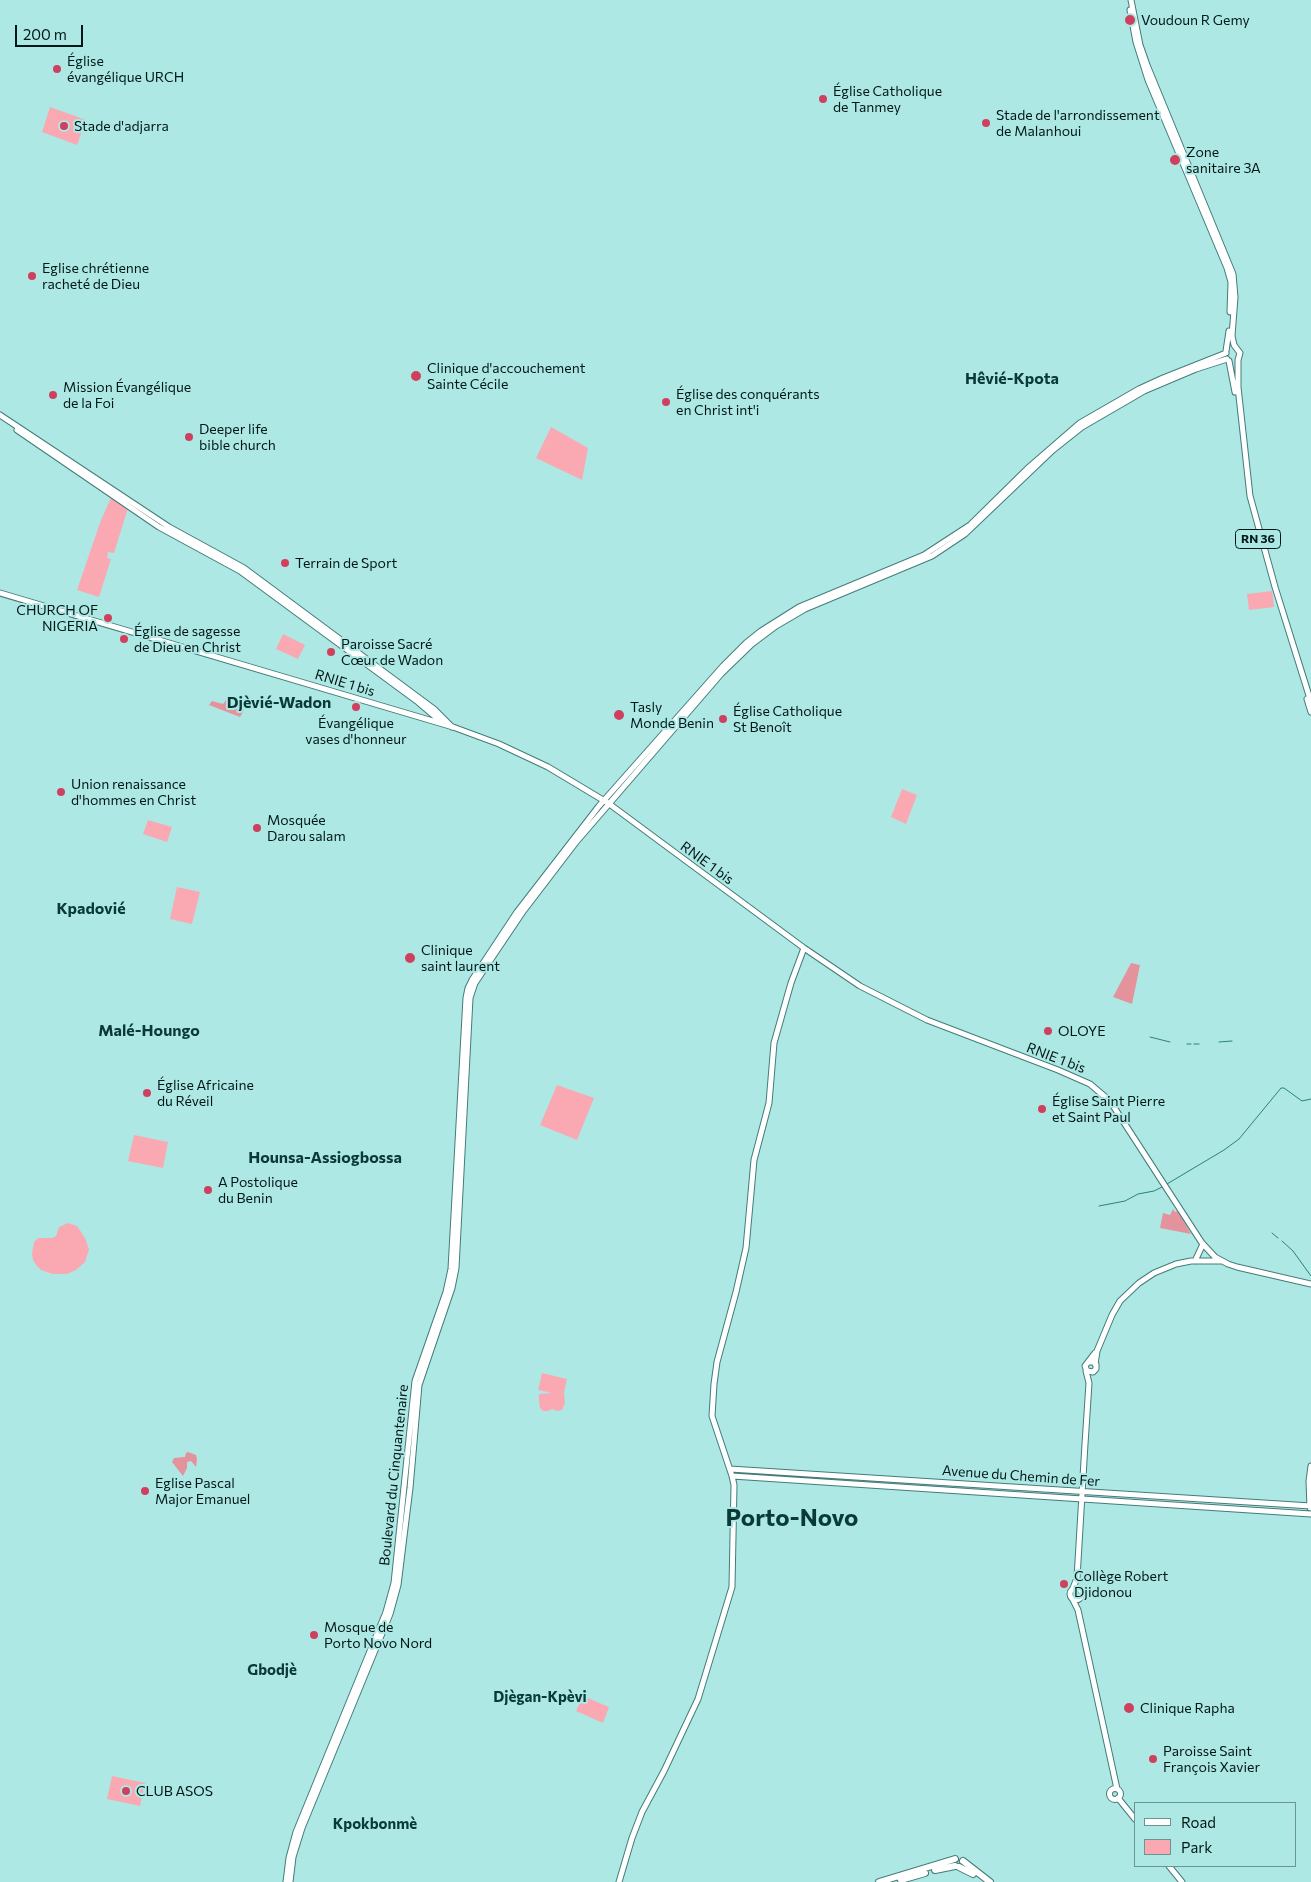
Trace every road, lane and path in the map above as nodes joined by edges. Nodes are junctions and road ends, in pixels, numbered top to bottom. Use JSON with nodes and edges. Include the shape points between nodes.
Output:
{"nodes":[{"id":1,"x":1129,"y":0,"type":"edge"},
{"id":2,"x":1235,"y":348,"type":"junction"},
{"id":3,"x":1227,"y":356,"type":"junction"},
{"id":4,"x":1238,"y":360,"type":"junction"},
{"id":5,"x":0,"y":415,"type":"edge"},
{"id":6,"x":0,"y":419,"type":"edge"},
{"id":7,"x":0,"y":593,"type":"edge"},
{"id":8,"x":1311,"y":702,"type":"edge"},
{"id":9,"x":1311,"y":712,"type":"edge"},
{"id":10,"x":444,"y":725,"type":"junction"},
{"id":11,"x":453,"y":727,"type":"junction"},
{"id":12,"x":606,"y":802,"type":"junction"},
{"id":13,"x":804,"y":948,"type":"junction"},
{"id":14,"x":1203,"y":1244,"type":"junction"},
{"id":15,"x":1195,"y":1261,"type":"junction"},
{"id":16,"x":1222,"y":1261,"type":"junction"},
{"id":17,"x":1311,"y":1284,"type":"edge"},
{"id":18,"x":1097,"y":1351,"type":"junction"},
{"id":19,"x":1089,"y":1362,"type":"junction"},
{"id":20,"x":1095,"y":1364,"type":"junction"},
{"id":21,"x":1086,"y":1371,"type":"junction"},
{"id":22,"x":1094,"y":1371,"type":"junction"},
{"id":23,"x":1089,"y":1383,"type":"junction"},
{"id":24,"x":1311,"y":1466,"type":"edge"},
{"id":25,"x":730,"y":1469,"type":"junction"},
{"id":26,"x":732,"y":1476,"type":"junction"},
{"id":27,"x":1082,"y":1491,"type":"junction"},
{"id":28,"x":1081,"y":1499,"type":"junction"},
{"id":29,"x":1311,"y":1506,"type":"edge"},
{"id":30,"x":1311,"y":1515,"type":"edge"},
{"id":31,"x":1076,"y":1588,"type":"junction"},
{"id":32,"x":1080,"y":1598,"type":"junction"},
{"id":33,"x":1073,"y":1600,"type":"junction"},
{"id":34,"x":1078,"y":1610,"type":"junction"},
{"id":35,"x":1117,"y":1789,"type":"junction"},
{"id":36,"x":1118,"y":1798,"type":"junction"},
{"id":37,"x":1134,"y":1819,"type":"edge"},
{"id":38,"x":956,"y":1864,"type":"junction"},
{"id":39,"x":1170,"y":1867,"type":"edge"},
{"id":40,"x":286,"y":1882,"type":"edge"},
{"id":41,"x":290,"y":1882,"type":"edge"},
{"id":42,"x":619,"y":1882,"type":"edge"},
{"id":43,"x":879,"y":1882,"type":"edge"},
{"id":44,"x":894,"y":1882,"type":"edge"},
{"id":45,"x":985,"y":1882,"type":"edge"},
{"id":46,"x":990,"y":1882,"type":"edge"},
{"id":47,"x":1182,"y":1882,"type":"edge"}],
"edges":[{"from":1,"to":2,"type":"main road","number":"RN 36","via":[[1147,64],[1233,274],[1232,336]]},
{"from":1,"to":3,"type":"main road","number":"RN 36","via":[[1136,42],[1148,80],[1230,277],[1232,291]]},
{"from":2,"to":3,"type":"main road","via":[[1230,348]]},
{"from":2,"to":4,"type":"main road","number":"RN 36","via":[[1240,353]]},
{"from":3,"to":4,"type":"main road","via":[[1233,362]]},
{"from":3,"to":9,"type":"main road","number":"RN 36","via":[[1236,397],[1251,513]]},
{"from":3,"to":12,"type":"main road","via":[[1144,391],[1082,427],[1053,450],[965,534],[932,556],[805,610],[763,636],[721,674]]},
{"from":4,"to":8,"type":"main road","number":"RN 36","via":[[1251,502]]},
{"from":5,"to":11,"type":"main road","via":[[169,527],[244,568],[434,709]]},
{"from":6,"to":10,"type":"main road","via":[[158,527],[240,571],[418,702]]},
{"from":7,"to":10,"type":"main road","name":"RNIE 1 bis"},
{"from":10,"to":11,"type":"main road","name":"RNIE 1 bis"},
{"from":11,"to":12,"type":"main road","name":"RNIE 1 bis","via":[[523,754]]},
{"from":12,"to":13,"type":"main road","name":"RNIE 1 bis"},
{"from":12,"to":40,"type":"main road","name":"Boulevard du Cinquantenaire","via":[[517,912],[468,988],[451,1269],[415,1381],[394,1583],[386,1612],[296,1832]]},
{"from":12,"to":41,"type":"main road","name":"Boulevard du Cinquantenaire","via":[[522,913],[472,989],[456,1268],[419,1385],[398,1585],[390,1614],[302,1828]]},
{"from":13,"to":14,"type":"main road","name":"RNIE 1 bis","via":[[855,983],[903,1009],[1084,1080],[1096,1088],[1119,1114]]},
{"from":13,"to":25,"type":"main road","via":[[774,1043],[770,1099],[754,1160],[746,1248],[717,1362],[712,1416]]},
{"from":14,"to":15,"type":"main road"},
{"from":14,"to":16,"type":"main road","name":"RNIE 1 bis"},
{"from":15,"to":16,"type":"main road"},
{"from":15,"to":18,"type":"main road","via":[[1166,1267],[1133,1288],[1118,1303]]},
{"from":16,"to":17,"type":"main road","name":"RNIE 1 bis"},
{"from":18,"to":19,"type":"main road"},
{"from":18,"to":20,"type":"main road"},
{"from":19,"to":20,"type":"main road"},
{"from":19,"to":21,"type":"main road","via":[[1085,1366]]},
{"from":20,"to":22,"type":"main road"},
{"from":21,"to":22,"type":"main road"},
{"from":21,"to":23,"type":"main road"},
{"from":22,"to":23,"type":"main road"},
{"from":23,"to":27,"type":"main road"},
{"from":24,"to":29,"type":"main road"},
{"from":25,"to":26,"type":"main road"},
{"from":25,"to":27,"type":"main road","name":"Avenue du Chemin de Fer"},
{"from":26,"to":28,"type":"main road","name":"Avenue du Chemin de Fer"},
{"from":26,"to":42,"type":"main road","via":[[735,1507],[731,1591],[698,1698],[642,1812]]},
{"from":27,"to":28,"type":"main road"},
{"from":27,"to":29,"type":"main road","name":"Avenue du Chemin de Fer"},
{"from":28,"to":30,"type":"main road","name":"Avenue du Chemin de Fer"},
{"from":28,"to":31,"type":"main road"},
{"from":29,"to":30,"type":"main road"},
{"from":31,"to":32,"type":"main road","via":[[1082,1592]]},
{"from":31,"to":33,"type":"main road","via":[[1070,1595]]},
{"from":32,"to":33,"type":"main road"},
{"from":32,"to":34,"type":"main road"},
{"from":33,"to":34,"type":"main road"},
{"from":34,"to":35,"type":"main road"},
{"from":35,"to":36,"type":"main road"},
{"from":35,"to":36,"type":"main road","via":[[1112,1789],[1109,1794],[1113,1799]]},
{"from":36,"to":37,"type":"main road"},
{"from":38,"to":43,"type":"highway"},
{"from":38,"to":44,"type":"highway"},
{"from":38,"to":45,"type":"highway"},
{"from":38,"to":46,"type":"highway","via":[[962,1865],[963,1861]]},
{"from":39,"to":47,"type":"main road"}]}
